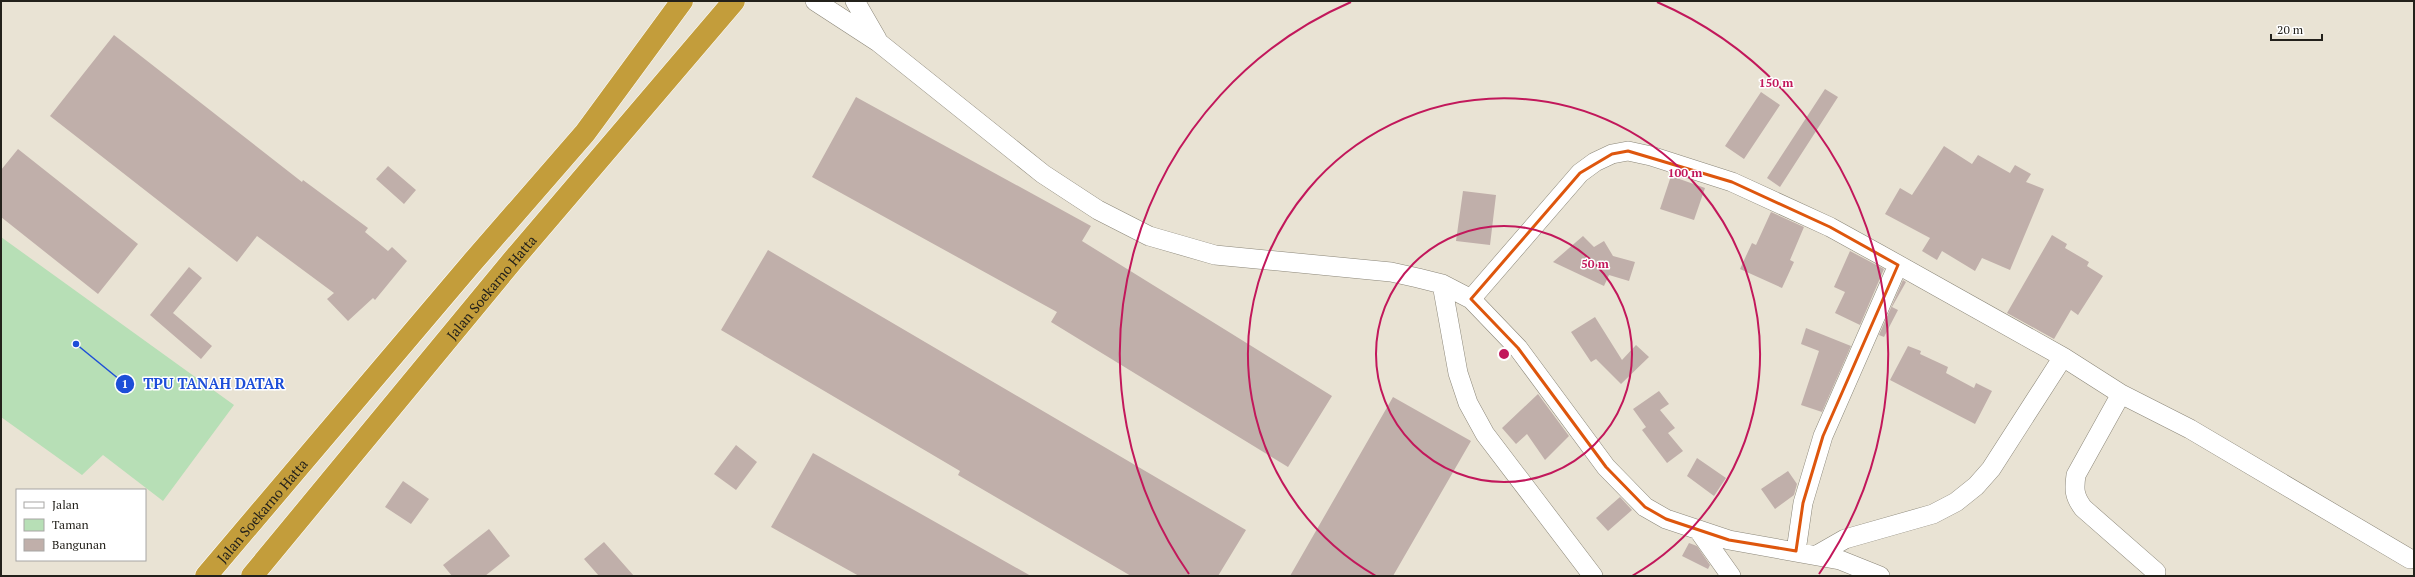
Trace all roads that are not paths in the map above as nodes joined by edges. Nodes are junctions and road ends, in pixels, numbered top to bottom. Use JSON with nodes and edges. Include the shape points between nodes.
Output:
{"nodes":[{"id":1,"x":682,"y":1,"type":"edge"},
{"id":2,"x":734,"y":1,"type":"edge"},
{"id":3,"x":815,"y":1,"type":"edge"},
{"id":4,"x":855,"y":1,"type":"edge"},
{"id":5,"x":878,"y":42,"type":"junction"},
{"id":6,"x":1898,"y":265,"type":"junction"},
{"id":7,"x":1442,"y":284,"type":"junction"},
{"id":8,"x":1471,"y":299,"type":"junction"},
{"id":9,"x":2063,"y":357,"type":"junction"},
{"id":10,"x":2122,"y":394,"type":"junction"},
{"id":11,"x":1698,"y":531,"type":"junction"},
{"id":12,"x":1796,"y":551,"type":"junction"},
{"id":13,"x":1817,"y":555,"type":"junction"},
{"id":14,"x":2410,"y":559,"type":"dead end"},
{"id":15,"x":2156,"y":572,"type":"dead end"},
{"id":16,"x":206,"y":576,"type":"edge"},
{"id":17,"x":252,"y":576,"type":"edge"},
{"id":18,"x":1593,"y":576,"type":"edge"},
{"id":19,"x":1731,"y":576,"type":"edge"},
{"id":20,"x":1880,"y":576,"type":"edge"}],
"edges":[{"from":1,"to":16,"type":"highway","name":"Jalan Soekarno Hatta","via":[[585,133]]},
{"from":2,"to":17,"type":"highway","name":"Jalan Soekarno Hatta","via":[[512,260]]},
{"from":3,"to":5,"type":"street"},
{"from":4,"to":5,"type":"street"},
{"from":5,"to":7,"type":"street","via":[[1043,174],[1098,210],[1149,236],[1215,255],[1391,272]]},
{"from":6,"to":8,"type":"street","via":[[1830,227],[1732,182],[1628,151],[1612,154],[1580,173]]},
{"from":6,"to":9,"type":"street"},
{"from":6,"to":12,"type":"street","via":[[1823,436],[1803,503]]},
{"from":7,"to":8,"type":"street"},
{"from":7,"to":18,"type":"street","via":[[1458,373],[1468,403],[1485,434]]},
{"from":8,"to":11,"type":"street","via":[[1518,348],[1606,467],[1624,487],[1646,507],[1666,519]]},
{"from":9,"to":10,"type":"street"},
{"from":9,"to":13,"type":"street","via":[[1990,469],[1976,486],[1933,514],[1845,539]]},
{"from":10,"to":14,"type":"street","via":[[2190,429]]},
{"from":10,"to":15,"type":"street","via":[[2076,475],[2074,489],[2076,499],[2083,508]]},
{"from":11,"to":12,"type":"street","via":[[1758,547]]},
{"from":11,"to":19,"type":"street"},
{"from":12,"to":13,"type":"street"},
{"from":13,"to":20,"type":"street","via":[[1840,560]]}]}
